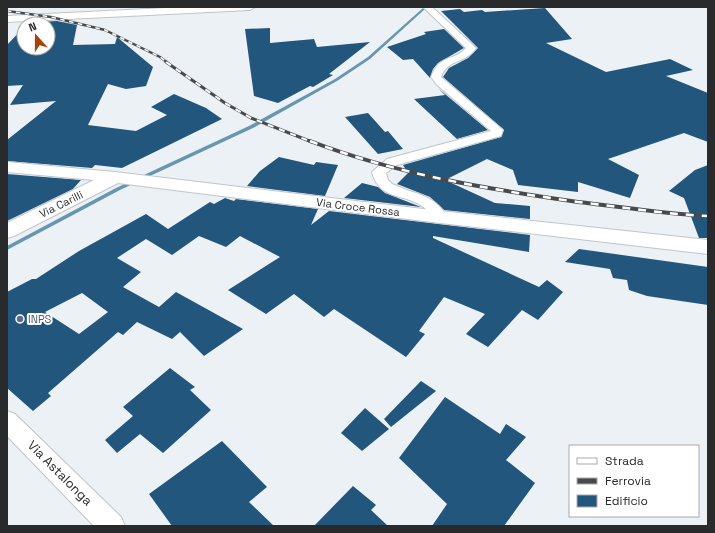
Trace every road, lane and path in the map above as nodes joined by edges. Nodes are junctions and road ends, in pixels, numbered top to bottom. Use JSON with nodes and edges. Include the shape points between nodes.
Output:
{"nodes":[{"id":1,"x":250,"y":7,"type":"edge"},
{"id":2,"x":427,"y":7,"type":"edge"},
{"id":3,"x":160,"y":9,"type":"edge"},
{"id":4,"x":7,"y":19,"type":"edge"},
{"id":5,"x":7,"y":167,"type":"edge"},
{"id":6,"x":119,"y":178,"type":"junction"},
{"id":7,"x":440,"y":217,"type":"junction"},
{"id":8,"x":7,"y":231,"type":"edge"},
{"id":9,"x":708,"y":247,"type":"edge"},
{"id":10,"x":7,"y":421,"type":"edge"},
{"id":11,"x":112,"y":526,"type":"edge"}],
"edges":[{"from":1,"to":3,"type":"main road"},
{"from":2,"to":7,"type":"street","via":[[471,48],[468,52],[444,62],[436,77],[497,130],[497,133],[392,162],[379,172],[383,185],[424,200],[437,209]]},
{"from":3,"to":4,"type":"main road"},
{"from":5,"to":6,"type":"main road","name":"Via Croce Rossa"},
{"from":6,"to":7,"type":"main road","name":"Via Croce Rossa"},
{"from":6,"to":8,"type":"main road","name":"Via Carilli"},
{"from":7,"to":9,"type":"main road","name":"Via Croce Rossa"},
{"from":10,"to":11,"type":"street","name":"Via Astalonga"}]}
